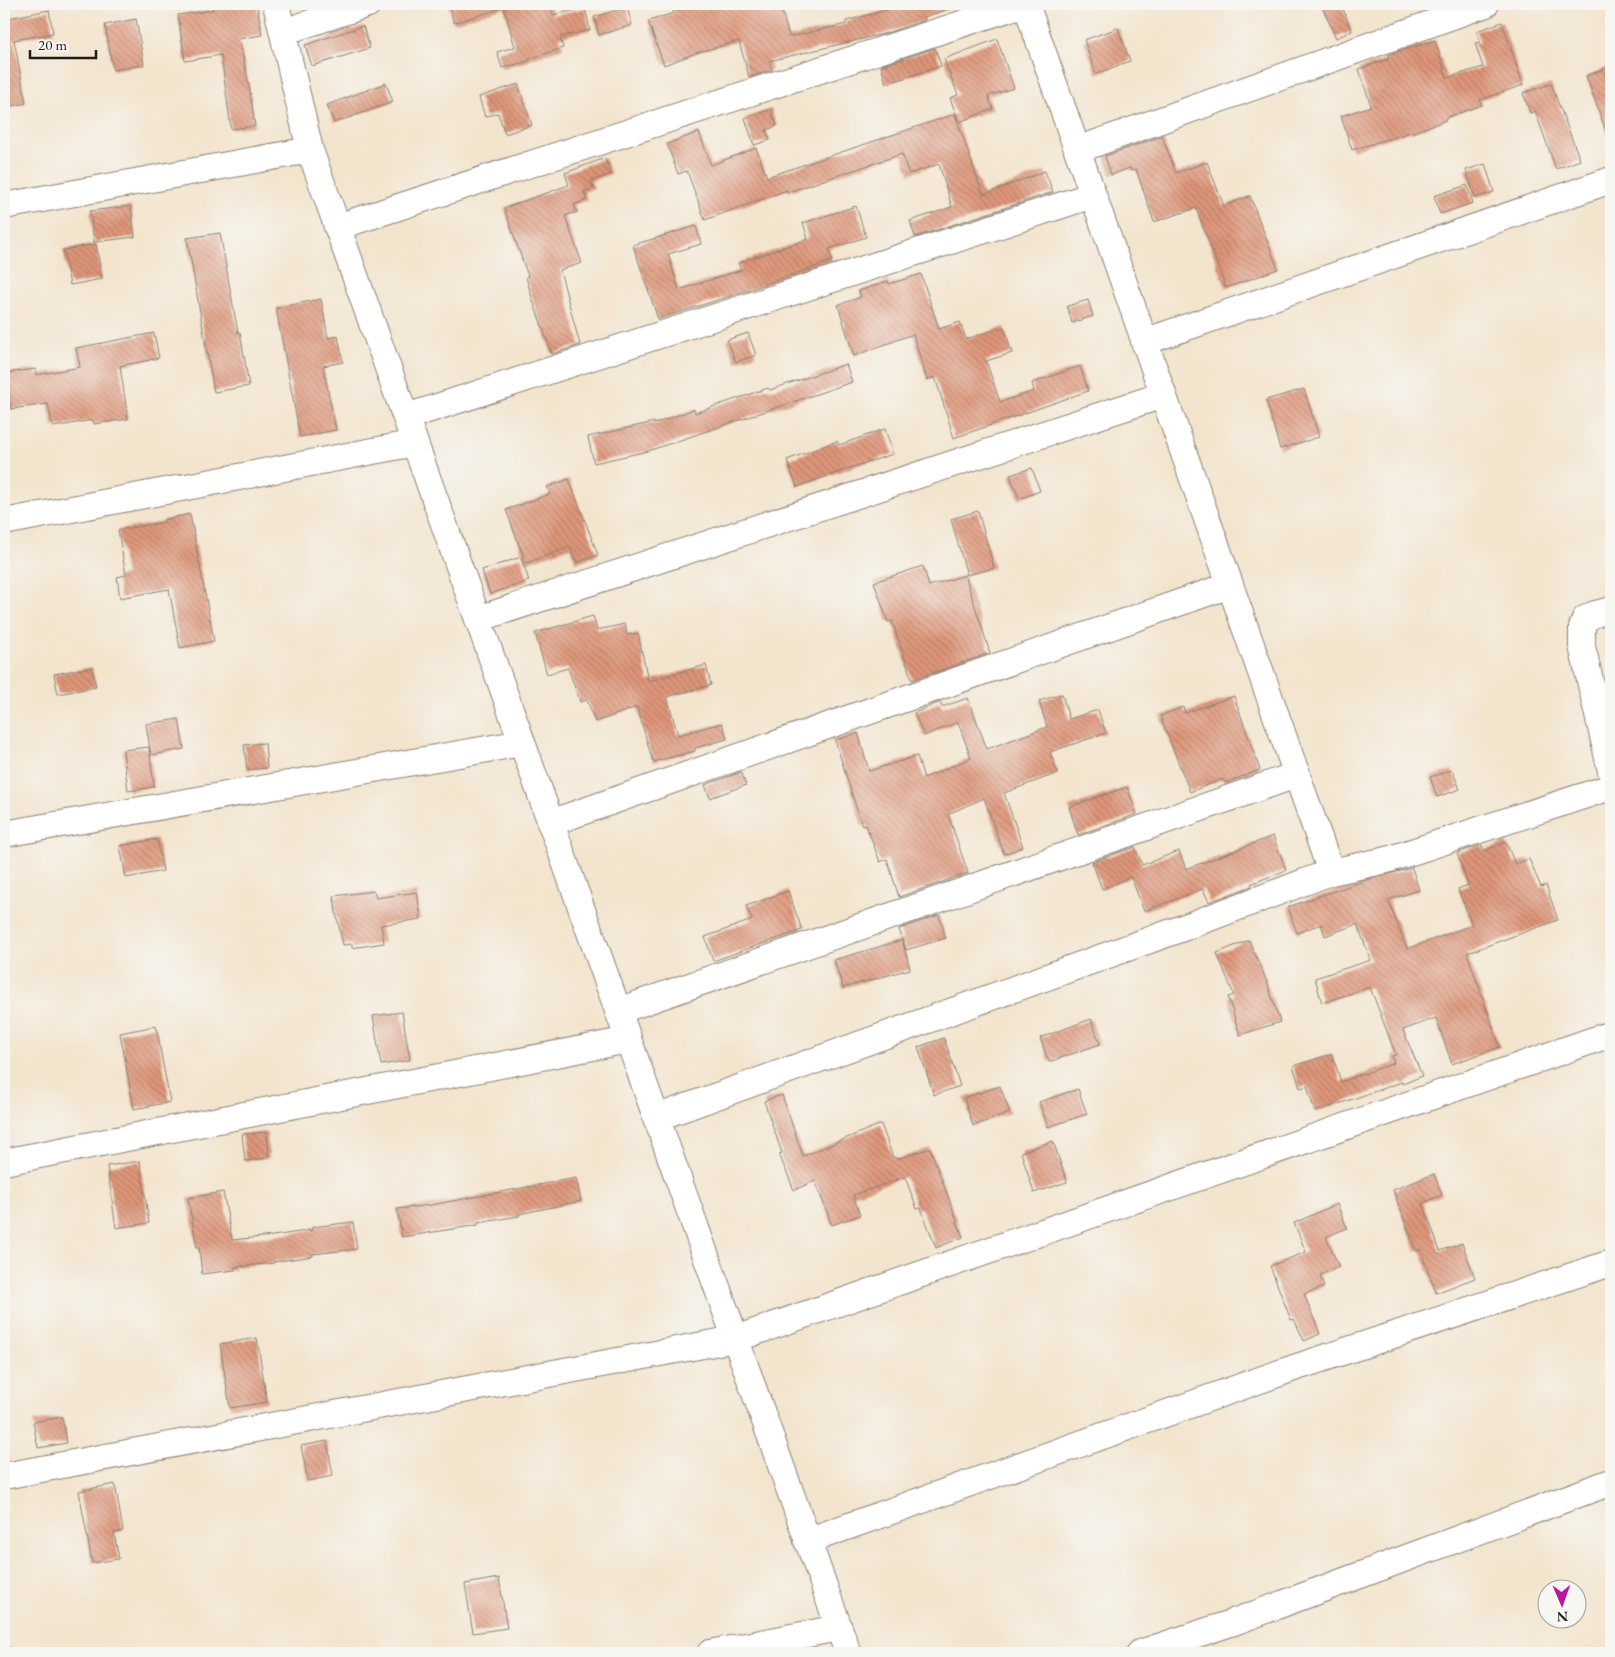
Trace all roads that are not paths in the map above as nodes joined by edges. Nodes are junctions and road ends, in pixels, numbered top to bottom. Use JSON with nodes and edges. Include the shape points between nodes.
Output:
{"nodes":[{"id":1,"x":276,"y":4,"type":"edge"},
{"id":2,"x":368,"y":4,"type":"edge"},
{"id":3,"x":1024,"y":4,"type":"edge"},
{"id":4,"x":1486,"y":4,"type":"edge"},
{"id":5,"x":283,"y":32,"type":"junction"},
{"id":6,"x":310,"y":150,"type":"junction"},
{"id":7,"x":1077,"y":150,"type":"junction"},
{"id":8,"x":1611,"y":180,"type":"edge"},
{"id":9,"x":1093,"y":195,"type":"junction"},
{"id":10,"x":4,"y":206,"type":"edge"},
{"id":11,"x":338,"y":227,"type":"junction"},
{"id":12,"x":1144,"y":342,"type":"junction"},
{"id":13,"x":1163,"y":395,"type":"junction"},
{"id":14,"x":406,"y":417,"type":"junction"},
{"id":15,"x":415,"y":443,"type":"junction"},
{"id":16,"x":4,"y":522,"type":"edge"},
{"id":17,"x":1230,"y":585,"type":"junction"},
{"id":18,"x":1611,"y":610,"type":"edge"},
{"id":19,"x":478,"y":619,"type":"junction"},
{"id":20,"x":522,"y":743,"type":"junction"},
{"id":21,"x":1611,"y":771,"type":"edge"},
{"id":22,"x":1296,"y":775,"type":"junction"},
{"id":23,"x":1611,"y":787,"type":"edge"},
{"id":24,"x":550,"y":823,"type":"junction"},
{"id":25,"x":4,"y":834,"type":"edge"},
{"id":26,"x":1331,"y":872,"type":"junction"},
{"id":27,"x":618,"y":1012,"type":"junction"},
{"id":28,"x":1611,"y":1034,"type":"edge"},
{"id":29,"x":628,"y":1040,"type":"junction"},
{"id":30,"x":656,"y":1118,"type":"junction"},
{"id":31,"x":4,"y":1162,"type":"edge"},
{"id":32,"x":1611,"y":1262,"type":"edge"},
{"id":33,"x":735,"y":1339,"type":"junction"},
{"id":34,"x":4,"y":1476,"type":"edge"},
{"id":35,"x":1611,"y":1482,"type":"edge"},
{"id":36,"x":807,"y":1541,"type":"junction"},
{"id":37,"x":838,"y":1628,"type":"junction"},
{"id":38,"x":710,"y":1653,"type":"edge"},
{"id":39,"x":848,"y":1653,"type":"edge"},
{"id":40,"x":1140,"y":1653,"type":"edge"}],
"edges":[{"from":1,"to":5,"type":"street"},
{"from":2,"to":5,"type":"street"},
{"from":3,"to":7,"type":"street"},
{"from":3,"to":11,"type":"street"},
{"from":4,"to":7,"type":"street"},
{"from":5,"to":6,"type":"street"},
{"from":6,"to":10,"type":"street"},
{"from":6,"to":11,"type":"street"},
{"from":7,"to":9,"type":"street"},
{"from":8,"to":12,"type":"street"},
{"from":9,"to":12,"type":"street"},
{"from":9,"to":14,"type":"street"},
{"from":11,"to":14,"type":"street"},
{"from":12,"to":13,"type":"street"},
{"from":13,"to":17,"type":"street"},
{"from":13,"to":19,"type":"street"},
{"from":14,"to":15,"type":"street"},
{"from":15,"to":16,"type":"street"},
{"from":15,"to":19,"type":"street"},
{"from":17,"to":22,"type":"street"},
{"from":17,"to":24,"type":"street"},
{"from":18,"to":21,"type":"street","via":[[1585,619],[1582,627],[1582,646]]},
{"from":19,"to":20,"type":"street"},
{"from":20,"to":24,"type":"street"},
{"from":20,"to":25,"type":"street"},
{"from":22,"to":26,"type":"street"},
{"from":22,"to":27,"type":"street"},
{"from":23,"to":26,"type":"street","via":[[1387,860]]},
{"from":24,"to":27,"type":"street"},
{"from":26,"to":30,"type":"street"},
{"from":27,"to":29,"type":"street"},
{"from":28,"to":33,"type":"street"},
{"from":29,"to":30,"type":"street"},
{"from":29,"to":31,"type":"street"},
{"from":30,"to":33,"type":"street"},
{"from":32,"to":36,"type":"street","via":[[1291,1369]]},
{"from":33,"to":34,"type":"street"},
{"from":33,"to":36,"type":"street"},
{"from":35,"to":40,"type":"street","via":[[1230,1623]]},
{"from":36,"to":37,"type":"street"},
{"from":37,"to":38,"type":"street"},
{"from":37,"to":39,"type":"street"}]}
